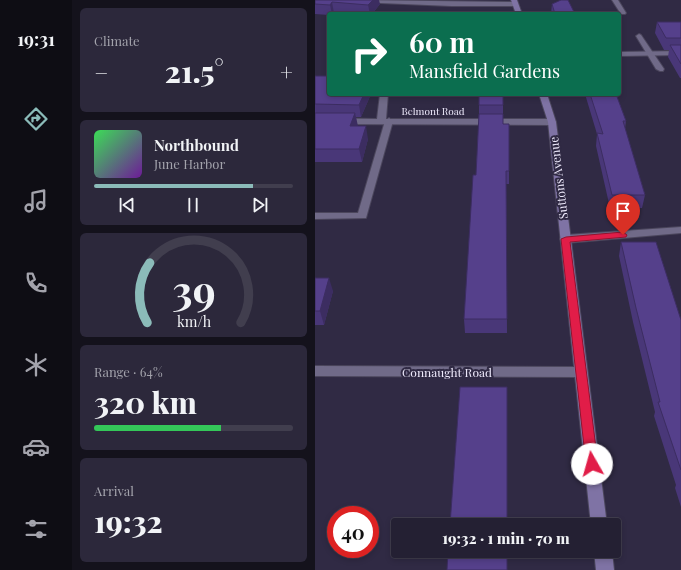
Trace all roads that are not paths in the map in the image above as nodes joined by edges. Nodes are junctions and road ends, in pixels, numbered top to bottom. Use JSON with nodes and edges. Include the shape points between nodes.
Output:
{"nodes":[{"id":1,"x":357,"y":0,"type":"edge"},
{"id":2,"x":615,"y":0,"type":"edge"},
{"id":3,"x":515,"y":2,"type":"edge"},
{"id":4,"x":518,"y":12,"type":"edge"},
{"id":5,"x":623,"y":13,"type":"dead end"},
{"id":6,"x":639,"y":36,"type":"dead end"},
{"id":7,"x":650,"y":53,"type":"junction"},
{"id":8,"x":681,"y":53,"type":"edge"},
{"id":9,"x":621,"y":54,"type":"edge"},
{"id":10,"x":660,"y":69,"type":"dead end"},
{"id":11,"x":384,"y":96,"type":"edge"},
{"id":12,"x":544,"y":96,"type":"edge"},
{"id":13,"x":315,"y":121,"type":"edge"},
{"id":14,"x":385,"y":121,"type":"junction"},
{"id":15,"x":552,"y":122,"type":"junction"},
{"id":16,"x":315,"y":216,"type":"edge"},
{"id":17,"x":681,"y":230,"type":"edge"},
{"id":18,"x":566,"y":239,"type":"junction"},
{"id":19,"x":315,"y":371,"type":"edge"},
{"id":20,"x":580,"y":372,"type":"junction"},
{"id":21,"x":598,"y":518,"type":"edge"},
{"id":22,"x":604,"y":558,"type":"edge"},
{"id":23,"x":605,"y":570,"type":"edge"}],
"edges":[{"from":1,"to":3,"type":"street","via":[[429,3]]},
{"from":2,"to":5,"type":"street"},
{"from":3,"to":4,"type":"street"},
{"from":6,"to":7,"type":"street"},
{"from":7,"to":8,"type":"street"},
{"from":7,"to":9,"type":"street"},
{"from":7,"to":10,"type":"street"},
{"from":11,"to":14,"type":"street"},
{"from":12,"to":15,"type":"street","name":"Suttons Avenue"},
{"from":13,"to":14,"type":"street","name":"Belmont Road"},
{"from":14,"to":15,"type":"street","name":"Belmont Road"},
{"from":14,"to":16,"type":"street","via":[[362,216]]},
{"from":15,"to":18,"type":"street","name":"Suttons Avenue"},
{"from":17,"to":18,"type":"street"},
{"from":18,"to":20,"type":"street","name":"Suttons Avenue"},
{"from":19,"to":20,"type":"street","name":"Connaught Road"},
{"from":20,"to":21,"type":"street","name":"Suttons Avenue"},
{"from":22,"to":23,"type":"street"}]}
